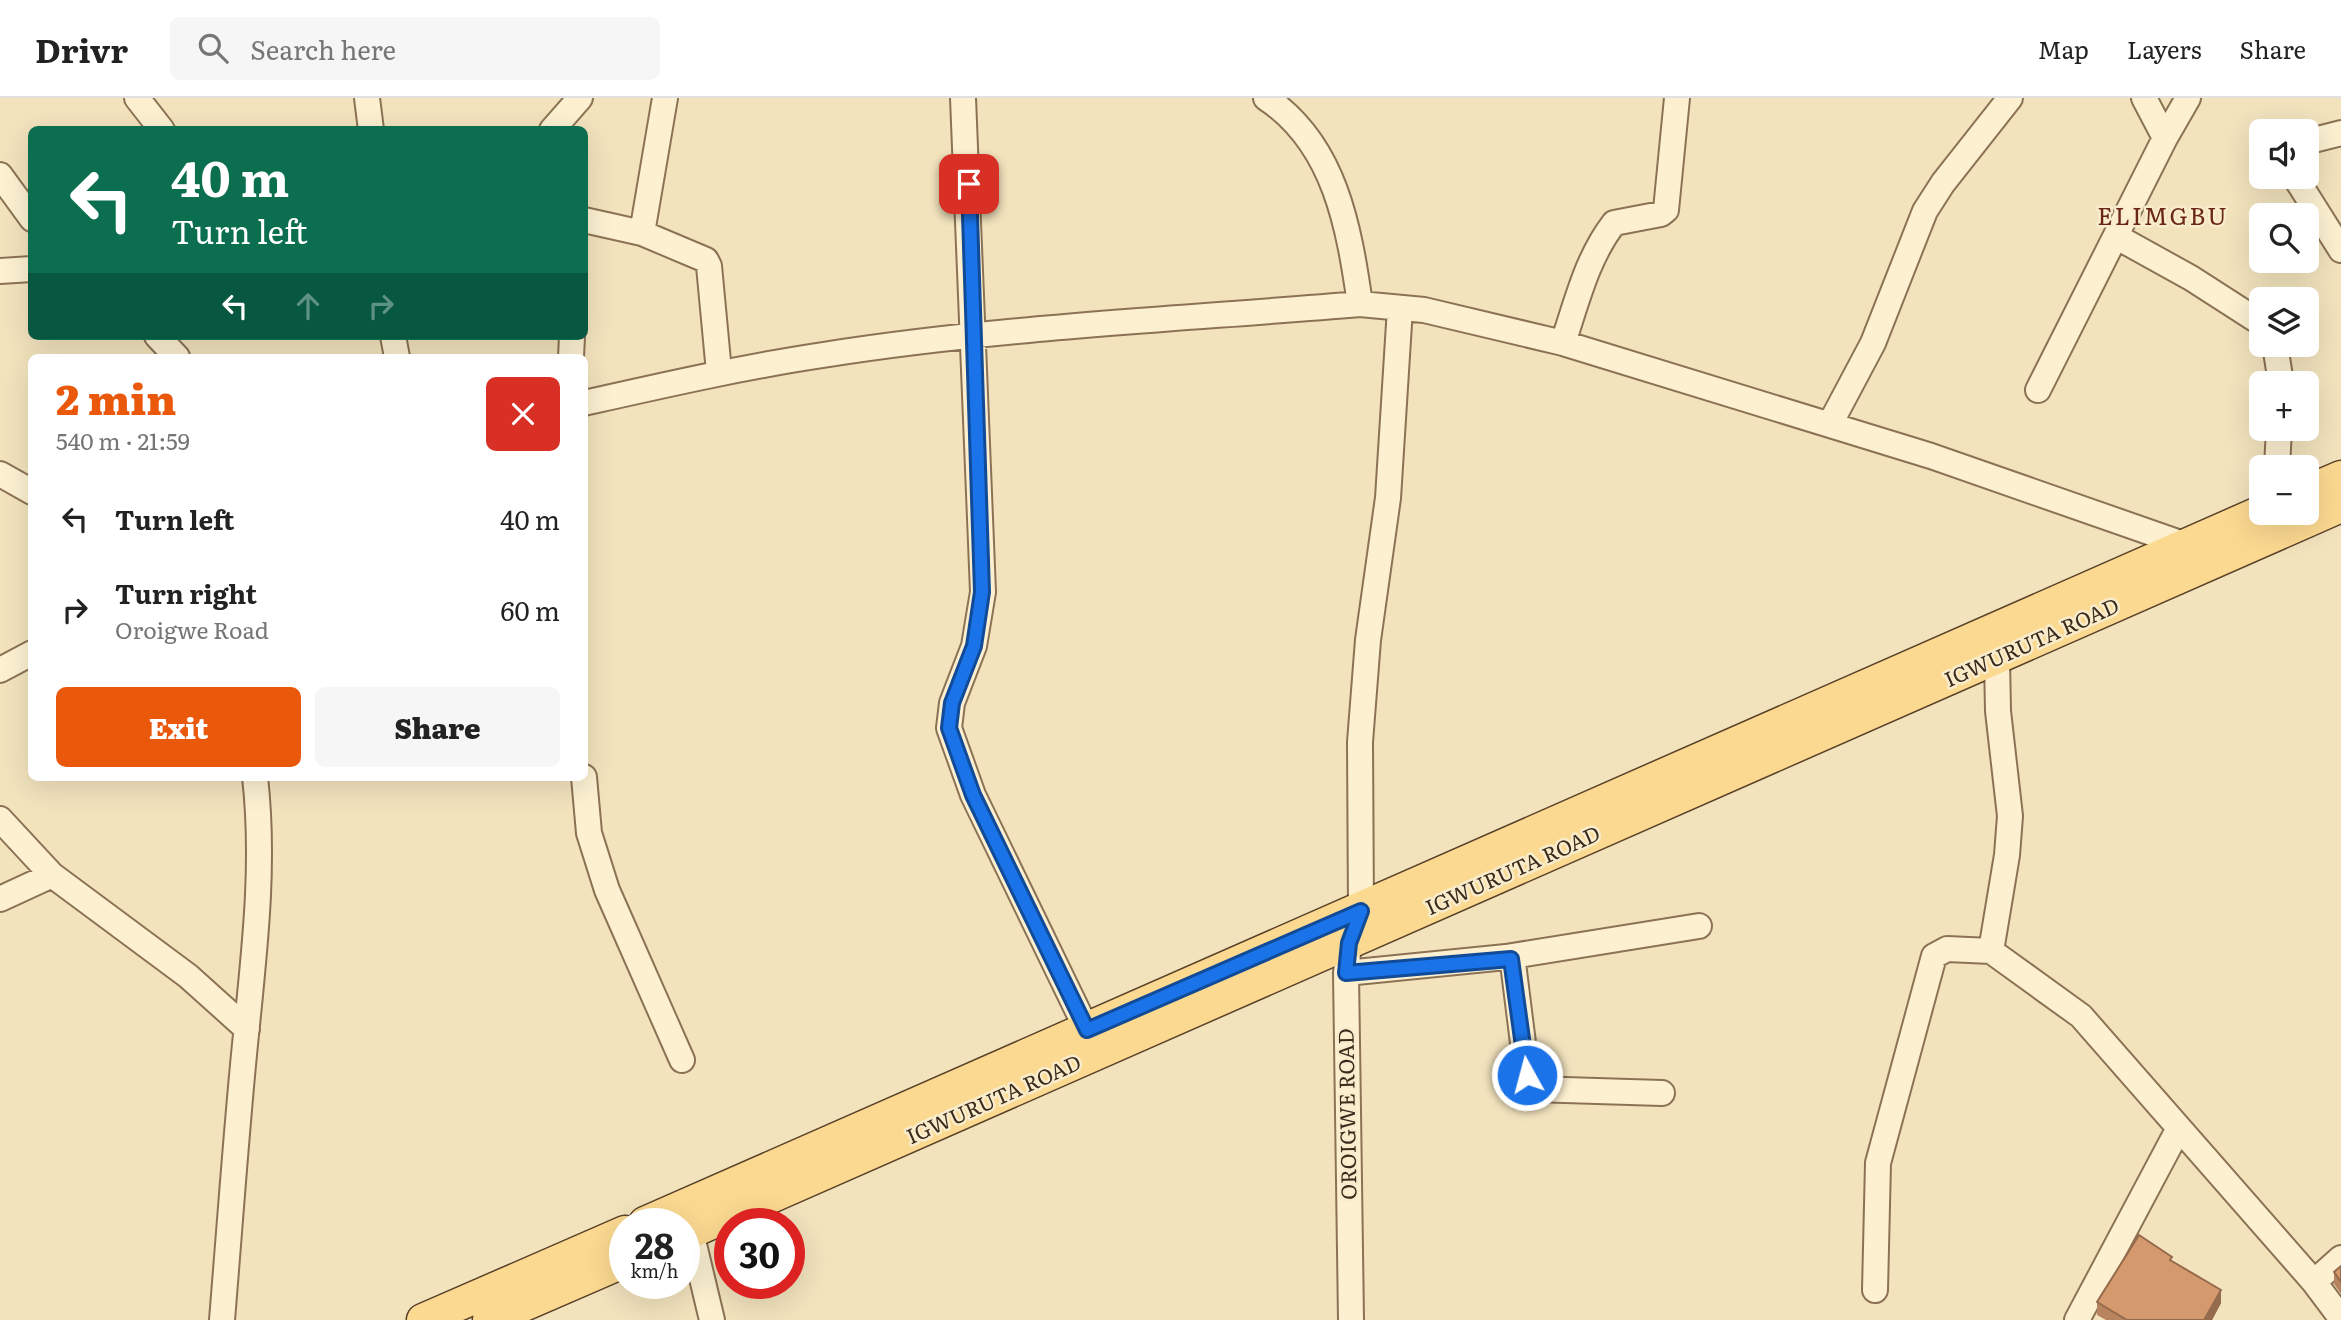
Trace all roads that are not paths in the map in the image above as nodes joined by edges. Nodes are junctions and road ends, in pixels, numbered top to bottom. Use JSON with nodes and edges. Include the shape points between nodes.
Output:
{"nodes":[{"id":1,"x":137,"y":98,"type":"edge"},
{"id":2,"x":367,"y":98,"type":"edge"},
{"id":3,"x":580,"y":98,"type":"edge"},
{"id":4,"x":665,"y":98,"type":"edge"},
{"id":5,"x":963,"y":98,"type":"edge"},
{"id":6,"x":1266,"y":98,"type":"edge"},
{"id":7,"x":1677,"y":98,"type":"edge"},
{"id":8,"x":2010,"y":98,"type":"edge"},
{"id":9,"x":2144,"y":98,"type":"edge"},
{"id":10,"x":2188,"y":98,"type":"edge"},
{"id":11,"x":159,"y":126,"type":"edge"},
{"id":12,"x":370,"y":126,"type":"edge"},
{"id":13,"x":556,"y":126,"type":"edge"},
{"id":14,"x":2341,"y":133,"type":"edge"},
{"id":15,"x":2165,"y":138,"type":"junction"},
{"id":16,"x":2319,"y":139,"type":"edge"},
{"id":17,"x":0,"y":175,"type":"edge"},
{"id":18,"x":2303,"y":189,"type":"edge"},
{"id":19,"x":28,"y":214,"type":"edge"},
{"id":20,"x":588,"y":221,"type":"edge"},
{"id":21,"x":642,"y":233,"type":"junction"},
{"id":22,"x":2117,"y":237,"type":"junction"},
{"id":23,"x":2341,"y":250,"type":"edge"},
{"id":24,"x":28,"y":269,"type":"edge"},
{"id":25,"x":0,"y":271,"type":"edge"},
{"id":26,"x":1360,"y":304,"type":"junction"},
{"id":27,"x":1400,"y":308,"type":"junction"},
{"id":28,"x":2249,"y":315,"type":"edge"},
{"id":29,"x":972,"y":337,"type":"junction"},
{"id":30,"x":161,"y":340,"type":"edge"},
{"id":31,"x":1563,"y":343,"type":"junction"},
{"id":32,"x":174,"y":354,"type":"edge"},
{"id":33,"x":719,"y":372,"type":"junction"},
{"id":34,"x":2038,"y":390,"type":"dead end"},
{"id":35,"x":588,"y":401,"type":"edge"},
{"id":36,"x":1830,"y":425,"type":"junction"},
{"id":37,"x":0,"y":474,"type":"edge"},
{"id":38,"x":2341,"y":477,"type":"edge"},
{"id":39,"x":2319,"y":486,"type":"edge"},
{"id":40,"x":28,"y":490,"type":"edge"},
{"id":41,"x":2341,"y":506,"type":"edge"},
{"id":42,"x":2249,"y":517,"type":"edge"},
{"id":43,"x":2186,"y":545,"type":"junction"},
{"id":44,"x":28,"y":655,"type":"edge"},
{"id":45,"x":1997,"y":659,"type":"junction"},
{"id":46,"x":0,"y":670,"type":"edge"},
{"id":47,"x":255,"y":781,"type":"edge"},
{"id":48,"x":584,"y":781,"type":"edge"},
{"id":49,"x":0,"y":819,"type":"edge"},
{"id":50,"x":52,"y":875,"type":"junction"},
{"id":51,"x":0,"y":898,"type":"edge"},
{"id":52,"x":1361,"y":911,"type":"junction"},
{"id":53,"x":1699,"y":926,"type":"dead end"},
{"id":54,"x":1991,"y":951,"type":"junction"},
{"id":55,"x":1506,"y":957,"type":"junction"},
{"id":56,"x":1348,"y":958,"type":"junction"},
{"id":57,"x":247,"y":1029,"type":"junction"},
{"id":58,"x":1087,"y":1030,"type":"junction"},
{"id":59,"x":682,"y":1060,"type":"dead end"},
{"id":60,"x":1662,"y":1093,"type":"dead end"},
{"id":61,"x":2179,"y":1128,"type":"junction"},
{"id":62,"x":679,"y":1208,"type":"edge"},
{"id":63,"x":700,"y":1228,"type":"edge"},
{"id":64,"x":609,"y":1239,"type":"edge"},
{"id":65,"x":2341,"y":1258,"type":"edge"},
{"id":66,"x":609,"y":1268,"type":"edge"},
{"id":67,"x":700,"y":1276,"type":"edge"},
{"id":68,"x":2314,"y":1283,"type":"junction"},
{"id":69,"x":1875,"y":1290,"type":"dead end"},
{"id":70,"x":501,"y":1318,"type":"edge"},
{"id":71,"x":2341,"y":1318,"type":"edge"},
{"id":72,"x":222,"y":1320,"type":"edge"},
{"id":73,"x":423,"y":1320,"type":"edge"},
{"id":74,"x":712,"y":1320,"type":"edge"},
{"id":75,"x":1351,"y":1320,"type":"edge"},
{"id":76,"x":2077,"y":1320,"type":"edge"}],
"edges":[{"from":1,"to":11,"type":"street"},
{"from":2,"to":12,"type":"street"},
{"from":3,"to":13,"type":"street"},
{"from":4,"to":21,"type":"street"},
{"from":5,"to":29,"type":"street"},
{"from":6,"to":26,"type":"street","via":[[1303,129],[1324,163],[1343,208]]},
{"from":7,"to":31,"type":"street","via":[[1666,210],[1661,215],[1614,223],[1609,229],[1588,267]]},
{"from":8,"to":36,"type":"street","via":[[1925,211],[1873,343]]},
{"from":9,"to":15,"type":"street"},
{"from":10,"to":15,"type":"street"},
{"from":14,"to":16,"type":"street"},
{"from":15,"to":22,"type":"street"},
{"from":17,"to":19,"type":"street"},
{"from":18,"to":23,"type":"street"},
{"from":20,"to":21,"type":"street"},
{"from":21,"to":33,"type":"street","via":[[706,260]]},
{"from":22,"to":28,"type":"street"},
{"from":22,"to":34,"type":"street"},
{"from":24,"to":25,"type":"street"},
{"from":26,"to":27,"type":"street"},
{"from":26,"to":29,"type":"street"},
{"from":27,"to":31,"type":"street","via":[[1468,318]]},
{"from":27,"to":52,"type":"street","via":[[1388,498],[1368,640],[1360,742]]},
{"from":29,"to":33,"type":"street"},
{"from":29,"to":58,"type":"street","via":[[982,592],[974,646],[952,703],[949,728],[973,795]]},
{"from":30,"to":32,"type":"street"},
{"from":31,"to":36,"type":"street"},
{"from":33,"to":35,"type":"street"},
{"from":36,"to":43,"type":"street"},
{"from":37,"to":40,"type":"street"},
{"from":38,"to":39,"type":"main road"},
{"from":41,"to":45,"type":"main road","name":"IGWURUTA ROAD"},
{"from":42,"to":43,"type":"main road","name":"IGWURUTA ROAD"},
{"from":43,"to":52,"type":"main road","name":"IGWURUTA ROAD"},
{"from":44,"to":46,"type":"street"},
{"from":45,"to":54,"type":"street","via":[[2010,816]]},
{"from":45,"to":56,"type":"main road","name":"IGWURUTA ROAD"},
{"from":47,"to":57,"type":"street","via":[[258,904]]},
{"from":48,"to":59,"type":"street","via":[[589,833],[607,890]]},
{"from":49,"to":50,"type":"street"},
{"from":50,"to":51,"type":"street"},
{"from":50,"to":57,"type":"street","via":[[188,976]]},
{"from":52,"to":56,"type":"street","name":"OROIGWE ROAD"},
{"from":52,"to":58,"type":"main road","name":"IGWURUTA ROAD"},
{"from":53,"to":55,"type":"street"},
{"from":54,"to":61,"type":"street","via":[[2081,1016]]},
{"from":54,"to":69,"type":"street","via":[[1947,949],[1934,956],[1878,1163]]},
{"from":55,"to":56,"type":"street"},
{"from":55,"to":60,"type":"street","via":[[1513,963],[1532,1089]]},
{"from":56,"to":63,"type":"main road","name":"IGWURUTA ROAD"},
{"from":56,"to":75,"type":"street","name":"OROIGWE ROAD"},
{"from":57,"to":72,"type":"street"},
{"from":58,"to":62,"type":"main road","name":"IGWURUTA ROAD"},
{"from":61,"to":68,"type":"street"},
{"from":61,"to":76,"type":"street"},
{"from":64,"to":73,"type":"main road"},
{"from":65,"to":68,"type":"street"},
{"from":66,"to":70,"type":"main road"},
{"from":67,"to":74,"type":"street"},
{"from":68,"to":71,"type":"street"}]}
